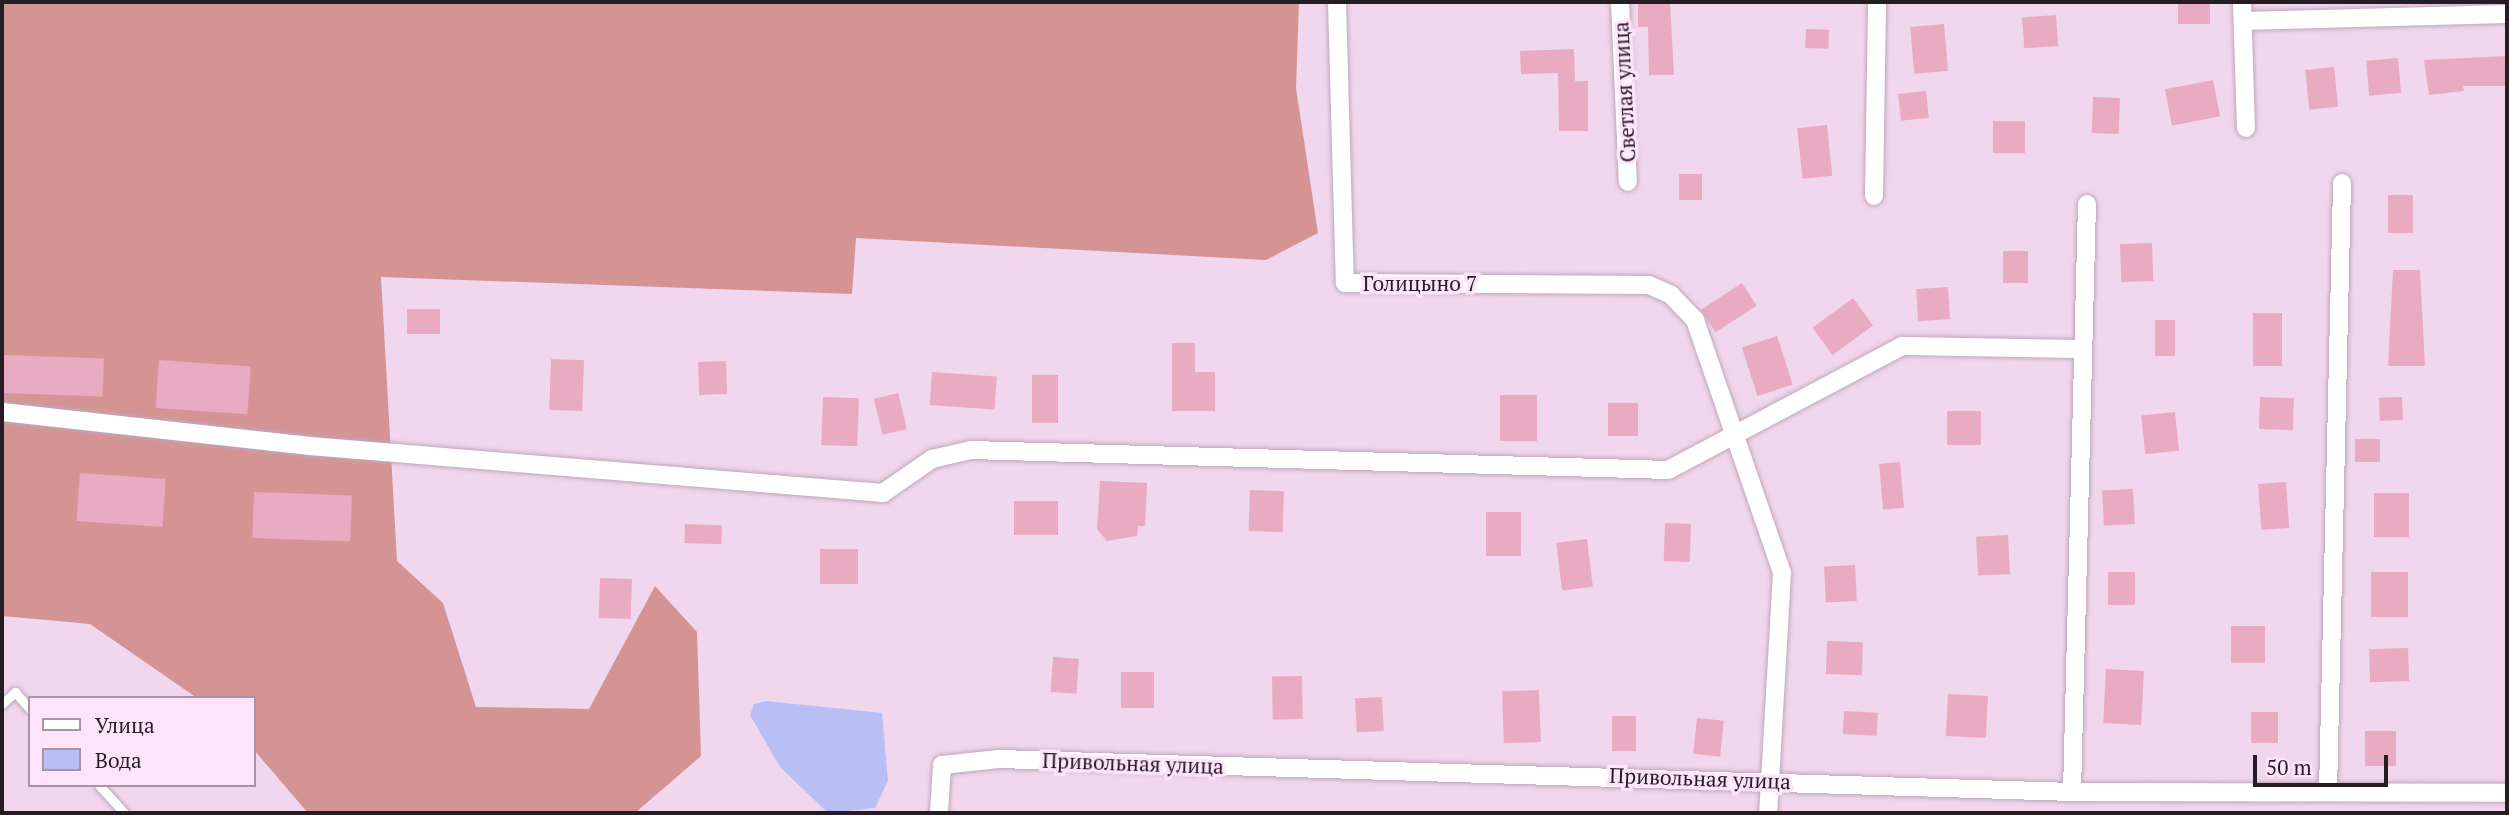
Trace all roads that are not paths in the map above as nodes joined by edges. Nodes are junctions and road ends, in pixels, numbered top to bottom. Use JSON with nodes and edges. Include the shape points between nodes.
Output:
{"nodes":[{"id":1,"x":1337,"y":2,"type":"edge"},
{"id":2,"x":1620,"y":2,"type":"edge"},
{"id":3,"x":1877,"y":2,"type":"edge"},
{"id":4,"x":2242,"y":2,"type":"edge"},
{"id":5,"x":2507,"y":14,"type":"edge"},
{"id":6,"x":2243,"y":22,"type":"junction"},
{"id":7,"x":2246,"y":128,"type":"dead end"},
{"id":8,"x":1628,"y":182,"type":"dead end"},
{"id":9,"x":2342,"y":183,"type":"dead end"},
{"id":10,"x":1874,"y":196,"type":"dead end"},
{"id":11,"x":2087,"y":204,"type":"dead end"},
{"id":12,"x":2082,"y":349,"type":"junction"},
{"id":13,"x":2,"y":412,"type":"edge"},
{"id":14,"x":1735,"y":435,"type":"junction"},
{"id":15,"x":2,"y":704,"type":"edge"},
{"id":16,"x":28,"y":707,"type":"edge"},
{"id":17,"x":1770,"y":780,"type":"junction"},
{"id":18,"x":101,"y":787,"type":"edge"},
{"id":19,"x":2071,"y":792,"type":"junction"},
{"id":20,"x":2328,"y":792,"type":"junction"},
{"id":21,"x":2507,"y":793,"type":"edge"},
{"id":22,"x":124,"y":813,"type":"edge"},
{"id":23,"x":939,"y":813,"type":"edge"},
{"id":24,"x":1768,"y":813,"type":"edge"}],
"edges":[{"from":1,"to":14,"type":"street","name":"Голицыно 7","via":[[1345,282],[1649,285],[1671,295],[1695,320]]},
{"from":2,"to":8,"type":"street","name":"Светлая улица"},
{"from":3,"to":10,"type":"street"},
{"from":4,"to":6,"type":"street"},
{"from":5,"to":6,"type":"street"},
{"from":6,"to":7,"type":"street"},
{"from":9,"to":20,"type":"street"},
{"from":11,"to":12,"type":"street"},
{"from":12,"to":14,"type":"street","via":[[1902,346]]},
{"from":12,"to":19,"type":"street"},
{"from":13,"to":14,"type":"street","via":[[310,446],[883,493],[932,459],[971,450],[1668,470]]},
{"from":14,"to":17,"type":"street","via":[[1782,573]]},
{"from":15,"to":16,"type":"lane","via":[[15,692]]},
{"from":17,"to":19,"type":"street","name":"Привольная улица"},
{"from":17,"to":23,"type":"street","name":"Привольная улица","via":[[999,759],[942,765]]},
{"from":17,"to":24,"type":"street"},
{"from":18,"to":22,"type":"lane"},
{"from":19,"to":20,"type":"street","name":"Привольная улица"},
{"from":20,"to":21,"type":"street","name":"Привольная улица"}]}
